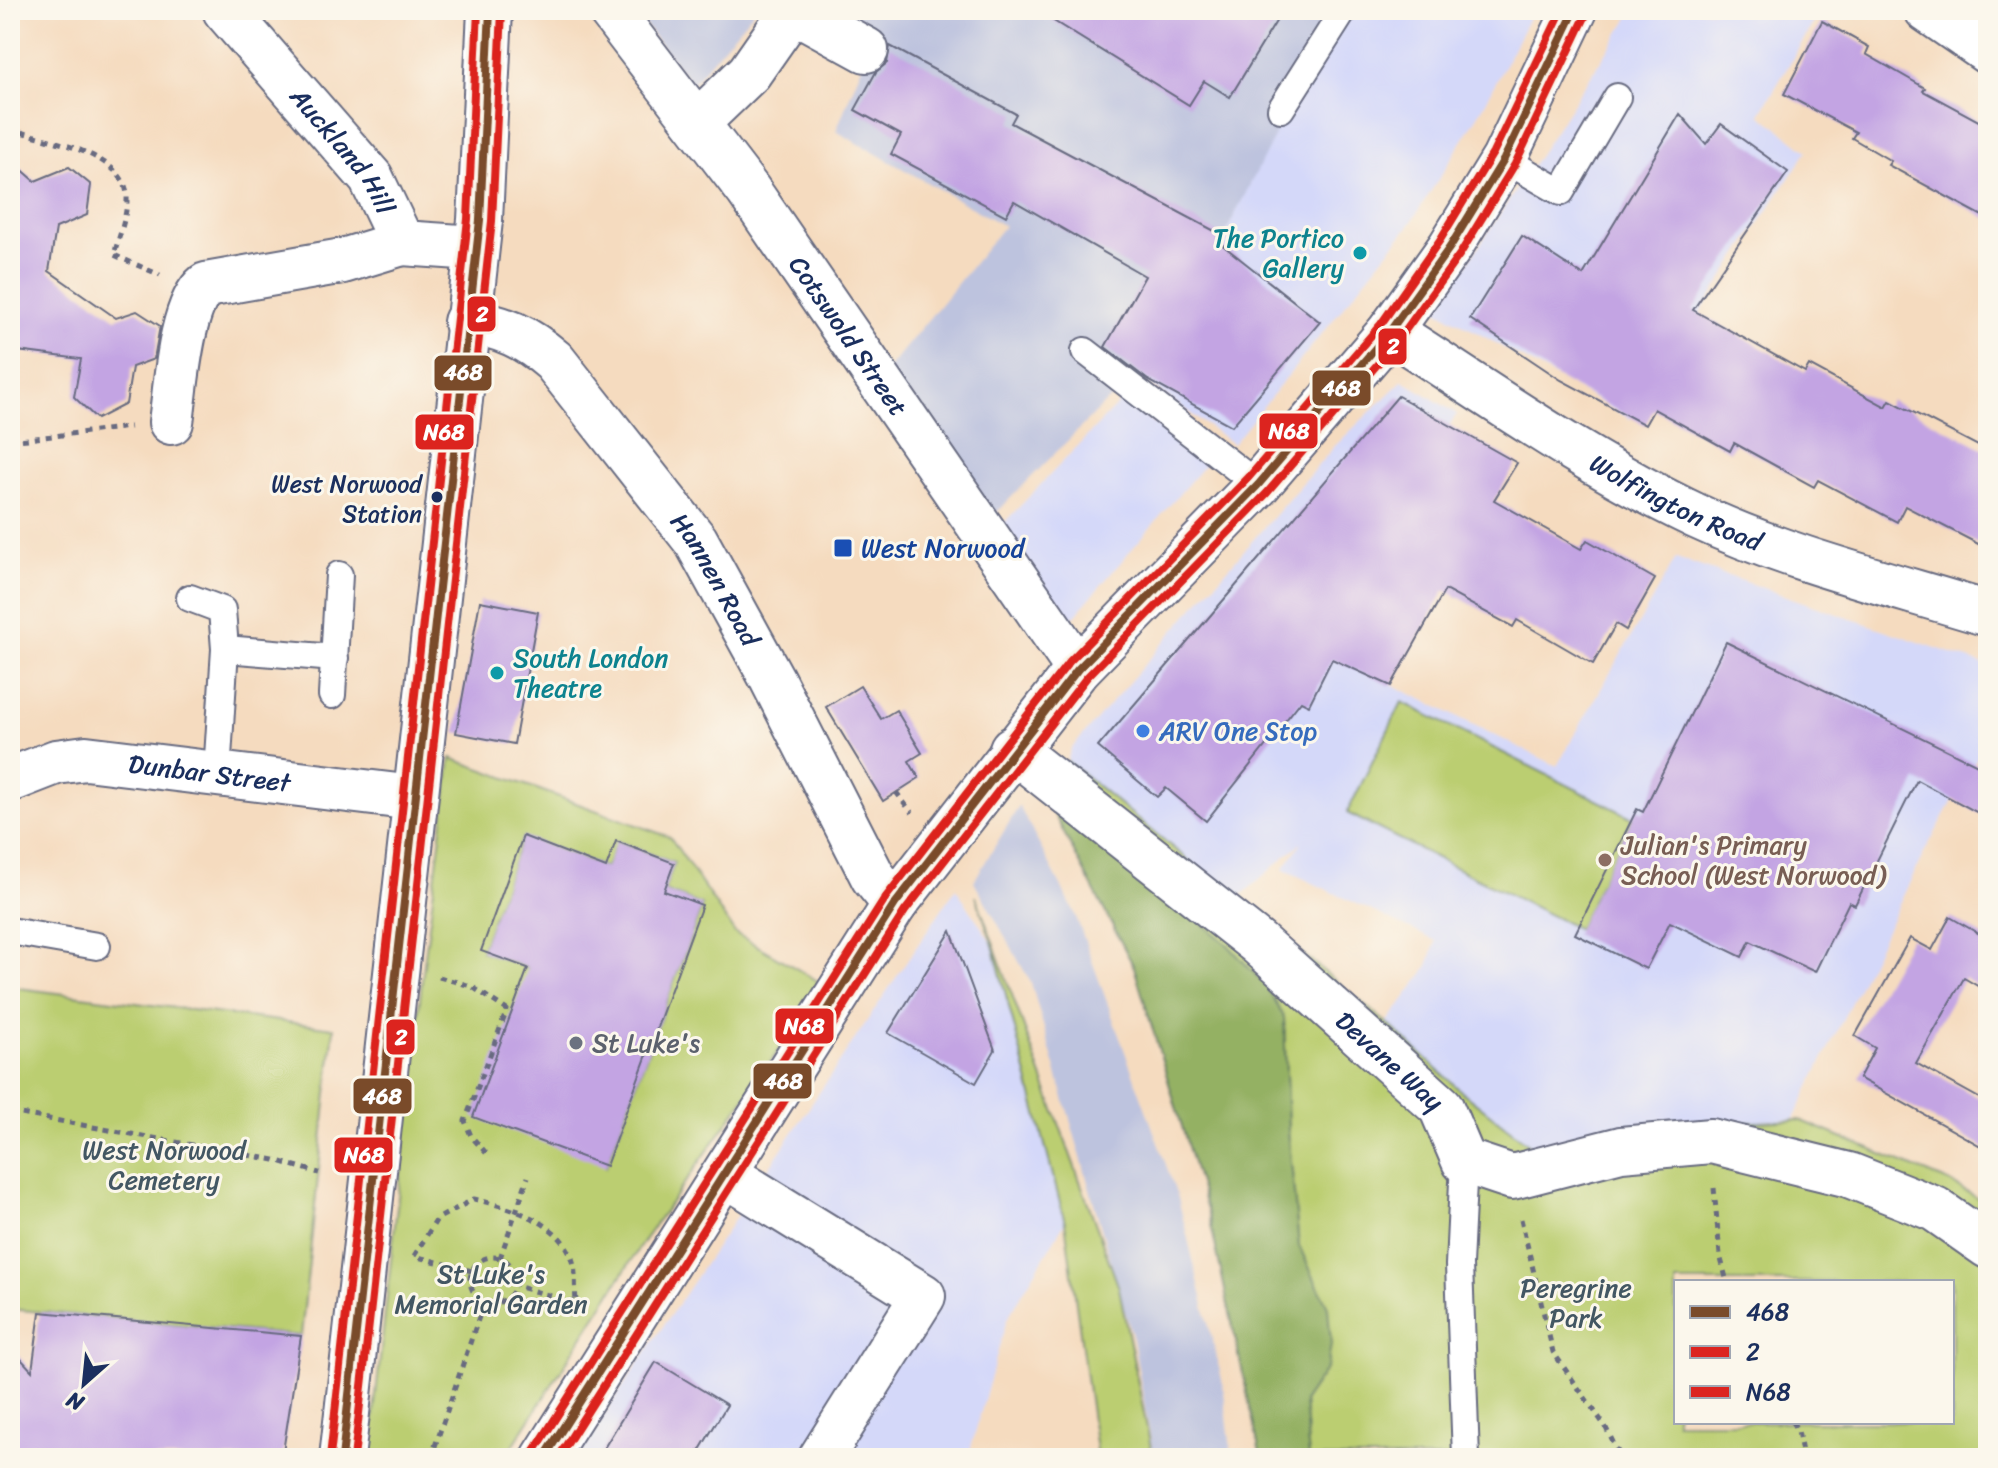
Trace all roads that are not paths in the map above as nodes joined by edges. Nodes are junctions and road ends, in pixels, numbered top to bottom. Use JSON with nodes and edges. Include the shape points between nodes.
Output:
{"nodes":[{"id":1,"x":225,"y":10,"type":"edge"},
{"id":2,"x":490,"y":10,"type":"edge"},
{"id":3,"x":610,"y":10,"type":"edge"},
{"id":4,"x":793,"y":10,"type":"edge"},
{"id":5,"x":1344,"y":10,"type":"edge"},
{"id":6,"x":1575,"y":10,"type":"edge"},
{"id":7,"x":1927,"y":10,"type":"edge"},
{"id":8,"x":866,"y":50,"type":"dead end"},
{"id":9,"x":1988,"y":52,"type":"edge"},
{"id":10,"x":1617,"y":97,"type":"dead end"},
{"id":11,"x":1281,"y":109,"type":"dead end"},
{"id":12,"x":698,"y":122,"type":"junction"},
{"id":13,"x":1504,"y":159,"type":"junction"},
{"id":14,"x":402,"y":243,"type":"junction"},
{"id":15,"x":475,"y":248,"type":"junction"},
{"id":16,"x":466,"y":322,"type":"junction"},
{"id":17,"x":1390,"y":331,"type":"junction"},
{"id":18,"x":1085,"y":351,"type":"dead end"},
{"id":19,"x":171,"y":422,"type":"road end"},
{"id":20,"x":1258,"y":485,"type":"junction"},
{"id":21,"x":339,"y":575,"type":"dead end"},
{"id":22,"x":190,"y":598,"type":"dead end"},
{"id":23,"x":1988,"y":614,"type":"edge"},
{"id":24,"x":225,"y":649,"type":"junction"},
{"id":25,"x":335,"y":658,"type":"junction"},
{"id":26,"x":1078,"y":669,"type":"junction"},
{"id":27,"x":332,"y":695,"type":"dead end"},
{"id":28,"x":1004,"y":761,"type":"junction"},
{"id":29,"x":217,"y":773,"type":"junction"},
{"id":30,"x":10,"y":780,"type":"edge"},
{"id":31,"x":414,"y":798,"type":"junction"},
{"id":32,"x":895,"y":904,"type":"junction"},
{"id":33,"x":10,"y":931,"type":"edge"},
{"id":34,"x":97,"y":946,"type":"dead end"},
{"id":35,"x":1464,"y":1161,"type":"junction"},
{"id":36,"x":725,"y":1174,"type":"junction"},
{"id":37,"x":1988,"y":1246,"type":"edge"},
{"id":38,"x":342,"y":1458,"type":"edge"},
{"id":39,"x":544,"y":1458,"type":"edge"},
{"id":40,"x":821,"y":1458,"type":"edge"},
{"id":41,"x":1466,"y":1458,"type":"edge"}],
"edges":[{"from":1,"to":14,"type":"street","name":"Auckland Hill","via":[[371,178]]},
{"from":2,"to":15,"type":"street"},
{"from":3,"to":12,"type":"street","name":"Cotswold Street"},
{"from":4,"to":8,"type":"street"},
{"from":4,"to":12,"type":"street","via":[[749,73]]},
{"from":5,"to":11,"type":"lane"},
{"from":6,"to":13,"type":"street"},
{"from":7,"to":9,"type":"street"},
{"from":10,"to":13,"type":"lane","via":[[1561,192]]},
{"from":12,"to":26,"type":"street","name":"Cotswold Street"},
{"from":13,"to":17,"type":"street"},
{"from":14,"to":15,"type":"street","name":"Auckland Hill"},
{"from":14,"to":19,"type":"street","via":[[332,263],[217,280],[197,292],[188,316]]},
{"from":15,"to":16,"type":"street"},
{"from":16,"to":31,"type":"street"},
{"from":16,"to":32,"type":"street","name":"Hannen Road","via":[[491,324],[526,337],[554,361],[696,541],[873,877]]},
{"from":17,"to":20,"type":"street"},
{"from":17,"to":23,"type":"street","name":"Wolfington Road","via":[[1632,484],[1696,516],[1774,547]]},
{"from":18,"to":20,"type":"lane"},
{"from":20,"to":26,"type":"street"},
{"from":21,"to":25,"type":"lane"},
{"from":22,"to":24,"type":"lane","via":[[222,610]]},
{"from":24,"to":25,"type":"lane"},
{"from":24,"to":29,"type":"lane"},
{"from":25,"to":27,"type":"lane"},
{"from":26,"to":28,"type":"street"},
{"from":28,"to":32,"type":"street"},
{"from":28,"to":35,"type":"street","name":"Devane Way","via":[[1258,943],[1441,1107]]},
{"from":29,"to":30,"type":"street","name":"Dunbar Street","via":[[69,759]]},
{"from":29,"to":31,"type":"street","name":"Dunbar Street"},
{"from":31,"to":38,"type":"street"},
{"from":32,"to":36,"type":"street"},
{"from":33,"to":34,"type":"lane"},
{"from":35,"to":37,"type":"street","via":[[1512,1177],[1621,1149],[1711,1141],[1849,1175],[1935,1209]]},
{"from":35,"to":41,"type":"lane","via":[[1459,1265]]},
{"from":36,"to":39,"type":"street"},
{"from":36,"to":40,"type":"street","via":[[923,1296]]}]}
